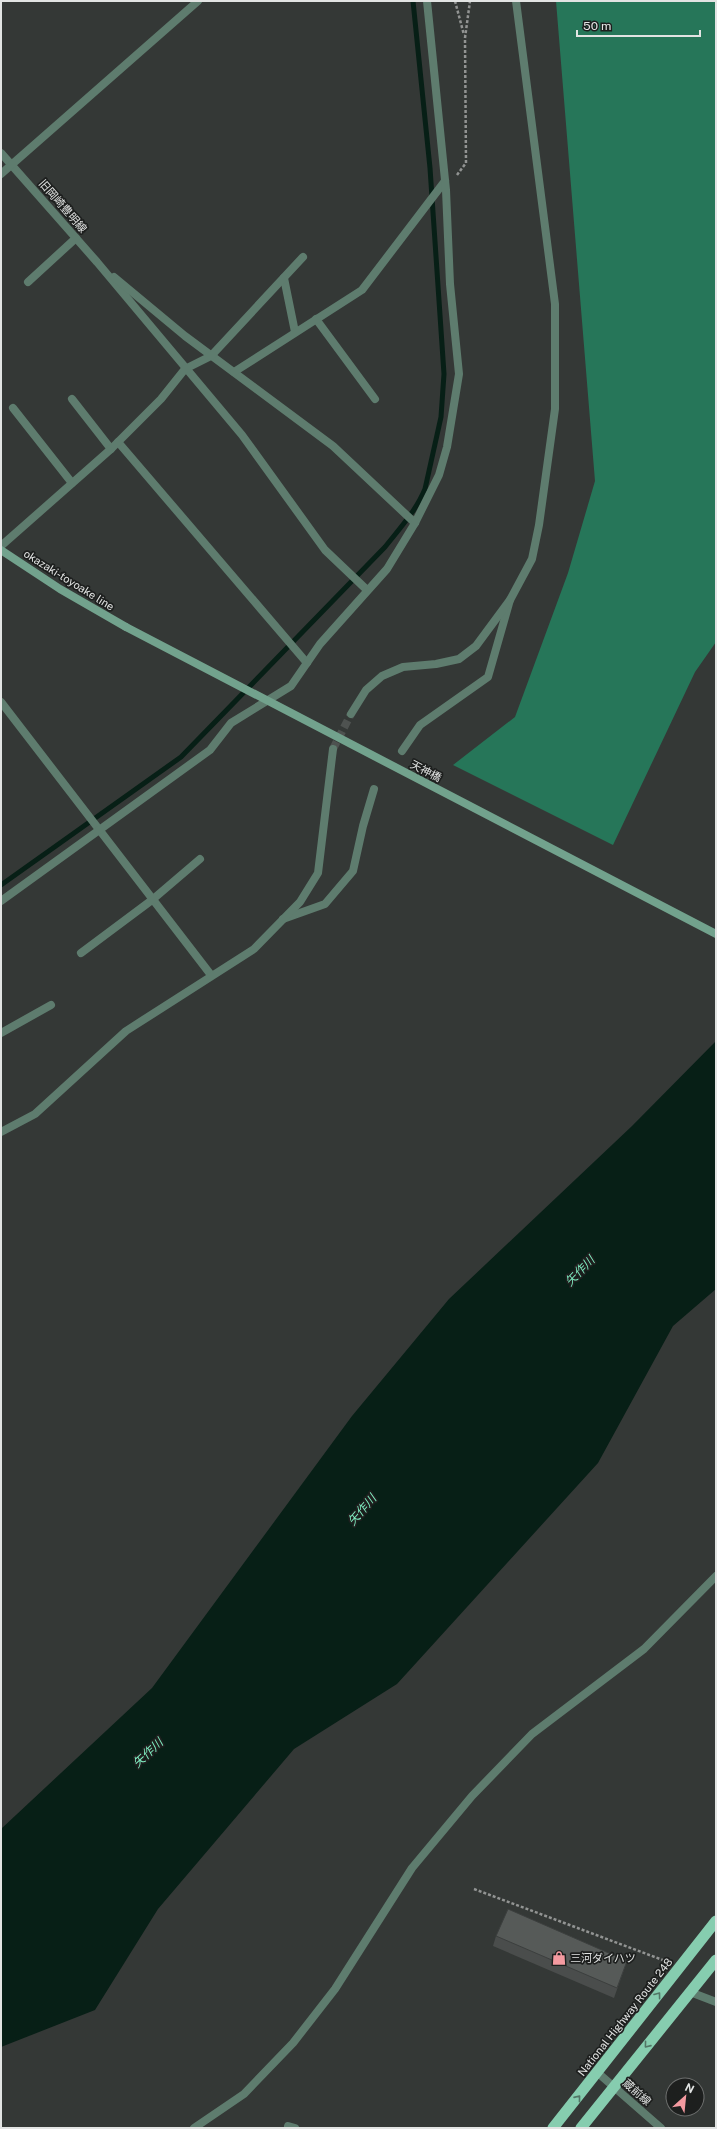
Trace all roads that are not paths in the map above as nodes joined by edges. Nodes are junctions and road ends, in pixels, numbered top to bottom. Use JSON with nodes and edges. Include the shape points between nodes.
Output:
{"nodes":[{"id":1,"x":198,"y":1,"type":"edge"},
{"id":2,"x":427,"y":1,"type":"edge"},
{"id":3,"x":516,"y":1,"type":"edge"},
{"id":4,"x":1,"y":153,"type":"edge"},
{"id":5,"x":12,"y":165,"type":"junction"},
{"id":6,"x":1,"y":174,"type":"edge"},
{"id":7,"x":445,"y":181,"type":"junction"},
{"id":8,"x":76,"y":238,"type":"junction"},
{"id":9,"x":303,"y":257,"type":"dead end"},
{"id":10,"x":97,"y":262,"type":"junction"},
{"id":11,"x":284,"y":278,"type":"junction"},
{"id":12,"x":28,"y":282,"type":"dead end"},
{"id":13,"x":316,"y":319,"type":"junction"},
{"id":14,"x":295,"y":332,"type":"junction"},
{"id":15,"x":211,"y":356,"type":"junction"},
{"id":16,"x":186,"y":370,"type":"junction"},
{"id":17,"x":234,"y":372,"type":"junction"},
{"id":18,"x":72,"y":399,"type":"dead end"},
{"id":19,"x":375,"y":399,"type":"dead end"},
{"id":20,"x":13,"y":408,"type":"dead end"},
{"id":21,"x":118,"y":442,"type":"junction"},
{"id":22,"x":111,"y":449,"type":"junction"},
{"id":23,"x":72,"y":483,"type":"junction"},
{"id":24,"x":416,"y":523,"type":"junction"},
{"id":25,"x":1,"y":546,"type":"edge"},
{"id":26,"x":1,"y":550,"type":"edge"},
{"id":27,"x":367,"y":590,"type":"junction"},
{"id":28,"x":510,"y":600,"type":"junction"},
{"id":29,"x":126,"y":627,"type":"joint"},
{"id":30,"x":307,"y":663,"type":"junction"},
{"id":31,"x":1,"y":702,"type":"edge"},
{"id":32,"x":351,"y":714,"type":"tunnel mouth"},
{"id":33,"x":333,"y":749,"type":"tunnel mouth"},
{"id":34,"x":402,"y":751,"type":"dead end"},
{"id":35,"x":374,"y":789,"type":"dead end"},
{"id":36,"x":98,"y":830,"type":"junction"},
{"id":37,"x":200,"y":859,"type":"dead end"},
{"id":38,"x":1,"y":900,"type":"edge"},
{"id":39,"x":152,"y":900,"type":"junction"},
{"id":40,"x":283,"y":919,"type":"junction"},
{"id":41,"x":716,"y":934,"type":"edge"},
{"id":42,"x":81,"y":953,"type":"dead end"},
{"id":43,"x":211,"y":975,"type":"junction"},
{"id":44,"x":51,"y":1005,"type":"dead end"},
{"id":45,"x":1,"y":1033,"type":"edge"},
{"id":46,"x":1,"y":1132,"type":"edge"},
{"id":47,"x":716,"y":1576,"type":"edge"},
{"id":48,"x":716,"y":1921,"type":"edge"},
{"id":49,"x":716,"y":1960,"type":"edge"},
{"id":50,"x":690,"y":1992,"type":"junction"},
{"id":51,"x":716,"y":2002,"type":"edge"},
{"id":52,"x":598,"y":2073,"type":"junction"},
{"id":53,"x":614,"y":2086,"type":"junction"},
{"id":54,"x":194,"y":2128,"type":"edge"},
{"id":55,"x":553,"y":2128,"type":"edge"},
{"id":56,"x":581,"y":2128,"type":"edge"},
{"id":57,"x":661,"y":2128,"type":"edge"}],
"edges":[{"from":1,"to":5,"type":"street"},
{"from":2,"to":7,"type":"street"},
{"from":3,"to":28,"type":"street","via":[[555,304],[555,408],[532,559]]},
{"from":4,"to":5,"type":"street","name":"旧岡崎豊明線"},
{"from":5,"to":6,"type":"street"},
{"from":5,"to":8,"type":"street","name":"旧岡崎豊明線"},
{"from":7,"to":13,"type":"street","via":[[362,290]]},
{"from":7,"to":24,"type":"street","via":[[450,284],[459,374],[445,454]]},
{"from":8,"to":10,"type":"street","name":"旧岡崎豊明線"},
{"from":8,"to":12,"type":"street"},
{"from":9,"to":11,"type":"street"},
{"from":10,"to":15,"type":"street"},
{"from":10,"to":16,"type":"street"},
{"from":11,"to":14,"type":"street"},
{"from":11,"to":15,"type":"street"},
{"from":13,"to":14,"type":"street"},
{"from":13,"to":19,"type":"street"},
{"from":14,"to":17,"type":"street"},
{"from":15,"to":16,"type":"street"},
{"from":15,"to":17,"type":"street"},
{"from":16,"to":21,"type":"street","via":[[162,399]]},
{"from":16,"to":27,"type":"street","via":[[242,436],[325,550]]},
{"from":17,"to":24,"type":"street","via":[[333,446]]},
{"from":18,"to":22,"type":"street"},
{"from":20,"to":23,"type":"street"},
{"from":21,"to":22,"type":"street"},
{"from":21,"to":30,"type":"street"},
{"from":22,"to":23,"type":"street"},
{"from":23,"to":25,"type":"street"},
{"from":24,"to":27,"type":"street","via":[[387,570]]},
{"from":26,"to":29,"type":"main road","name":"okazaki-toyoake line","via":[[60,589]]},
{"from":27,"to":30,"type":"street","via":[[320,644]]},
{"from":28,"to":32,"type":"street","via":[[476,646],[465,655],[459,659],[436,664],[403,667],[382,676],[366,690]]},
{"from":28,"to":34,"type":"street","via":[[488,677],[420,725]]},
{"from":29,"to":41,"type":"main road","name":"天神橋","bridge":true},
{"from":30,"to":36,"type":"street","via":[[291,686],[231,723],[210,750]]},
{"from":31,"to":36,"type":"street"},
{"from":33,"to":40,"type":"street","via":[[318,873],[300,902]]},
{"from":35,"to":40,"type":"street","via":[[353,871],[325,904]]},
{"from":36,"to":38,"type":"street"},
{"from":36,"to":39,"type":"street"},
{"from":37,"to":39,"type":"street"},
{"from":39,"to":42,"type":"street"},
{"from":39,"to":43,"type":"street"},
{"from":40,"to":43,"type":"street","via":[[254,949]]},
{"from":43,"to":46,"type":"street","via":[[126,1031],[34,1114]]},
{"from":44,"to":45,"type":"street"},
{"from":47,"to":54,"type":"street","via":[[644,1649],[532,1734],[472,1796],[412,1868],[335,1989],[293,2043],[244,2094]]},
{"from":52,"to":48,"type":"highway","name":"National Highway Route 248","one_way":true},
{"from":49,"to":50,"type":"highway"},
{"from":50,"to":51,"type":"street"},
{"from":50,"to":53,"type":"highway","one_way":true},
{"from":52,"to":53,"type":"street","name":"蔵前線"},
{"from":55,"to":52,"type":"highway","name":"National Highway Route 248","one_way":true},
{"from":53,"to":56,"type":"highway"},
{"from":53,"to":57,"type":"street","name":"蔵前線"}]}
